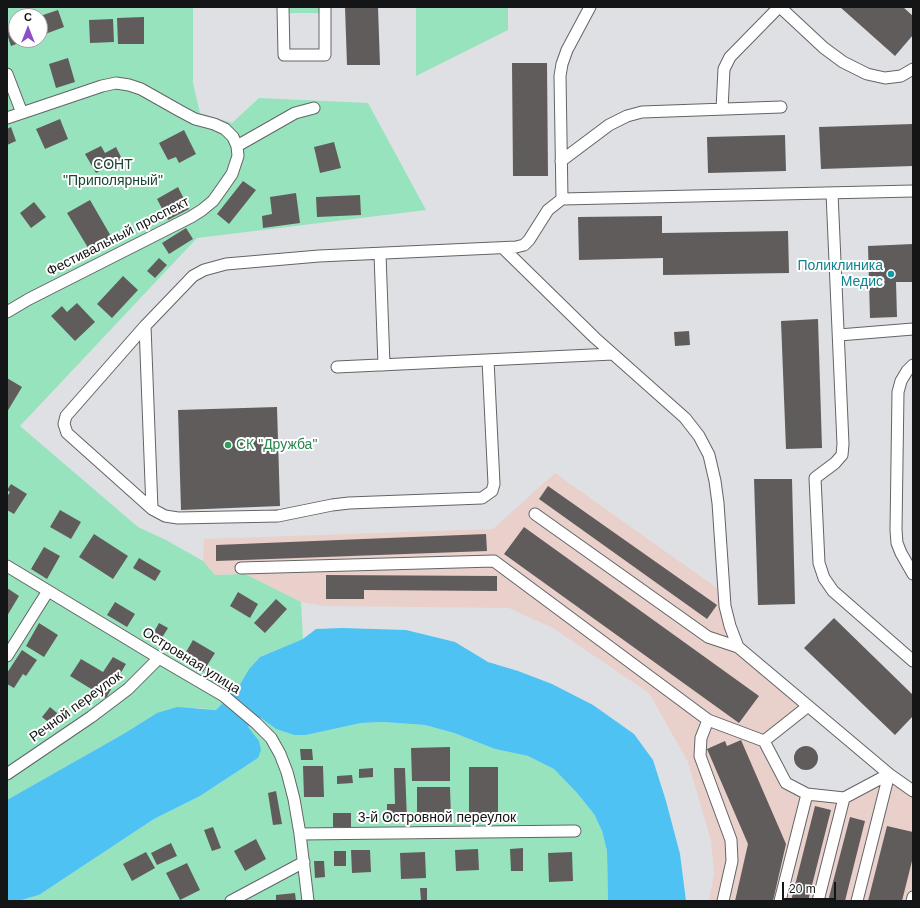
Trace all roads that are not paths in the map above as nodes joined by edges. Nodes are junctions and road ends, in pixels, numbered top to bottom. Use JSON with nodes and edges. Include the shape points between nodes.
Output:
{"nodes":[{"id":1,"x":283,"y":7,"type":"edge"},
{"id":2,"x":325,"y":7,"type":"edge"},
{"id":3,"x":590,"y":7,"type":"edge"},
{"id":4,"x":780,"y":7,"type":"edge"},
{"id":5,"x":913,"y":69,"type":"edge"},
{"id":6,"x":7,"y":74,"type":"edge"},
{"id":7,"x":780,"y":107,"type":"dead end"},
{"id":8,"x":314,"y":108,"type":"dead end"},
{"id":9,"x":722,"y":109,"type":"junction"},
{"id":10,"x":22,"y":113,"type":"junction"},
{"id":11,"x":7,"y":118,"type":"edge"},
{"id":12,"x":237,"y":146,"type":"junction"},
{"id":13,"x":561,"y":161,"type":"junction"},
{"id":14,"x":913,"y":191,"type":"edge"},
{"id":15,"x":832,"y":193,"type":"junction"},
{"id":16,"x":562,"y":199,"type":"junction"},
{"id":17,"x":504,"y":249,"type":"junction"},
{"id":18,"x":380,"y":254,"type":"junction"},
{"id":19,"x":7,"y":312,"type":"edge"},
{"id":20,"x":145,"y":326,"type":"junction"},
{"id":21,"x":913,"y":329,"type":"edge"},
{"id":22,"x":839,"y":335,"type":"junction"},
{"id":23,"x":613,"y":354,"type":"junction"},
{"id":24,"x":488,"y":360,"type":"junction"},
{"id":25,"x":384,"y":365,"type":"junction"},
{"id":26,"x":913,"y":365,"type":"edge"},
{"id":27,"x":337,"y":367,"type":"dead end"},
{"id":28,"x":152,"y":510,"type":"junction"},
{"id":29,"x":535,"y":514,"type":"dead end"},
{"id":30,"x":7,"y":566,"type":"edge"},
{"id":31,"x":241,"y":568,"type":"dead end"},
{"id":32,"x":913,"y":574,"type":"edge"},
{"id":33,"x":48,"y":591,"type":"junction"},
{"id":34,"x":738,"y":647,"type":"junction"},
{"id":35,"x":7,"y":656,"type":"edge"},
{"id":36,"x":159,"y":658,"type":"junction"},
{"id":37,"x":913,"y":661,"type":"edge"},
{"id":38,"x":807,"y":706,"type":"junction"},
{"id":39,"x":708,"y":720,"type":"junction"},
{"id":40,"x":764,"y":741,"type":"junction"},
{"id":41,"x":7,"y":774,"type":"edge"},
{"id":42,"x":889,"y":774,"type":"junction"},
{"id":43,"x":913,"y":790,"type":"edge"},
{"id":44,"x":807,"y":794,"type":"junction"},
{"id":45,"x":844,"y":798,"type":"junction"},
{"id":46,"x":575,"y":831,"type":"dead end"},
{"id":47,"x":300,"y":834,"type":"junction"},
{"id":48,"x":304,"y":862,"type":"junction"},
{"id":49,"x":913,"y":897,"type":"edge"},
{"id":50,"x":231,"y":901,"type":"edge"},
{"id":51,"x":308,"y":901,"type":"edge"},
{"id":52,"x":723,"y":901,"type":"edge"},
{"id":53,"x":780,"y":901,"type":"edge"},
{"id":54,"x":818,"y":901,"type":"edge"},
{"id":55,"x":857,"y":901,"type":"edge"},
{"id":56,"x":912,"y":901,"type":"edge"}],
"edges":[{"from":1,"to":2,"type":"lane","via":[[284,55],[325,55]]},
{"from":3,"to":13,"type":"lane","via":[[562,64]]},
{"from":4,"to":5,"type":"lane","via":[[824,48],[843,62],[867,74],[885,78],[901,76]]},
{"from":4,"to":9,"type":"lane","via":[[730,57],[724,69]]},
{"from":6,"to":10,"type":"lane"},
{"from":7,"to":9,"type":"lane"},
{"from":8,"to":12,"type":"lane","via":[[295,113]]},
{"from":9,"to":13,"type":"lane","via":[[642,112],[627,116],[610,125]]},
{"from":10,"to":11,"type":"lane"},
{"from":10,"to":12,"type":"lane","via":[[102,86],[129,85],[195,119],[225,129],[233,136]]},
{"from":12,"to":19,"type":"lane","name":"Фестивальный проспект","via":[[238,156],[232,174],[213,201],[191,218]]},
{"from":13,"to":16,"type":"lane"},
{"from":14,"to":15,"type":"lane"},
{"from":15,"to":16,"type":"lane"},
{"from":15,"to":22,"type":"lane"},
{"from":16,"to":17,"type":"lane","via":[[548,210],[524,245]]},
{"from":17,"to":18,"type":"lane"},
{"from":17,"to":23,"type":"lane"},
{"from":18,"to":20,"type":"lane","via":[[234,263],[204,270],[193,276]]},
{"from":18,"to":25,"type":"lane"},
{"from":20,"to":28,"type":"lane"},
{"from":20,"to":28,"type":"lane","via":[[66,416],[64,424],[67,433]]},
{"from":21,"to":22,"type":"lane"},
{"from":22,"to":37,"type":"lane","via":[[843,444],[842,455],[815,478],[819,563],[824,578],[833,591]]},
{"from":23,"to":24,"type":"lane"},
{"from":23,"to":34,"type":"lane","via":[[685,418],[709,455],[718,503],[725,606]]},
{"from":24,"to":25,"type":"lane"},
{"from":24,"to":28,"type":"lane","via":[[494,484],[492,491],[482,498],[349,503],[278,516],[178,518]]},
{"from":25,"to":27,"type":"lane"},
{"from":26,"to":32,"type":"lane","via":[[901,381],[898,392],[896,530],[901,553]]},
{"from":29,"to":34,"type":"lane","via":[[708,637]]},
{"from":30,"to":33,"type":"lane","name":"Островная улица"},
{"from":31,"to":39,"type":"lane","via":[[494,561]]},
{"from":33,"to":35,"type":"lane"},
{"from":33,"to":36,"type":"lane","name":"Островная улица"},
{"from":34,"to":38,"type":"lane"},
{"from":36,"to":41,"type":"lane","name":"Речной переулок","via":[[128,689]]},
{"from":36,"to":47,"type":"lane","name":"Островная улица","via":[[224,696],[271,738],[286,772]]},
{"from":38,"to":40,"type":"lane"},
{"from":38,"to":42,"type":"lane"},
{"from":39,"to":40,"type":"lane"},
{"from":39,"to":52,"type":"lane","via":[[701,738],[700,756],[732,840],[732,861]]},
{"from":40,"to":44,"type":"lane","via":[[786,783]]},
{"from":42,"to":43,"type":"lane"},
{"from":42,"to":45,"type":"lane"},
{"from":42,"to":55,"type":"lane"},
{"from":44,"to":45,"type":"lane"},
{"from":44,"to":53,"type":"lane"},
{"from":45,"to":54,"type":"lane"},
{"from":46,"to":47,"type":"lane","name":"3-й Островной переулок"},
{"from":47,"to":48,"type":"lane","name":"Островная улица"},
{"from":48,"to":50,"type":"lane"},
{"from":48,"to":51,"type":"lane","name":"Островная улица"},
{"from":49,"to":56,"type":"lane"}]}
